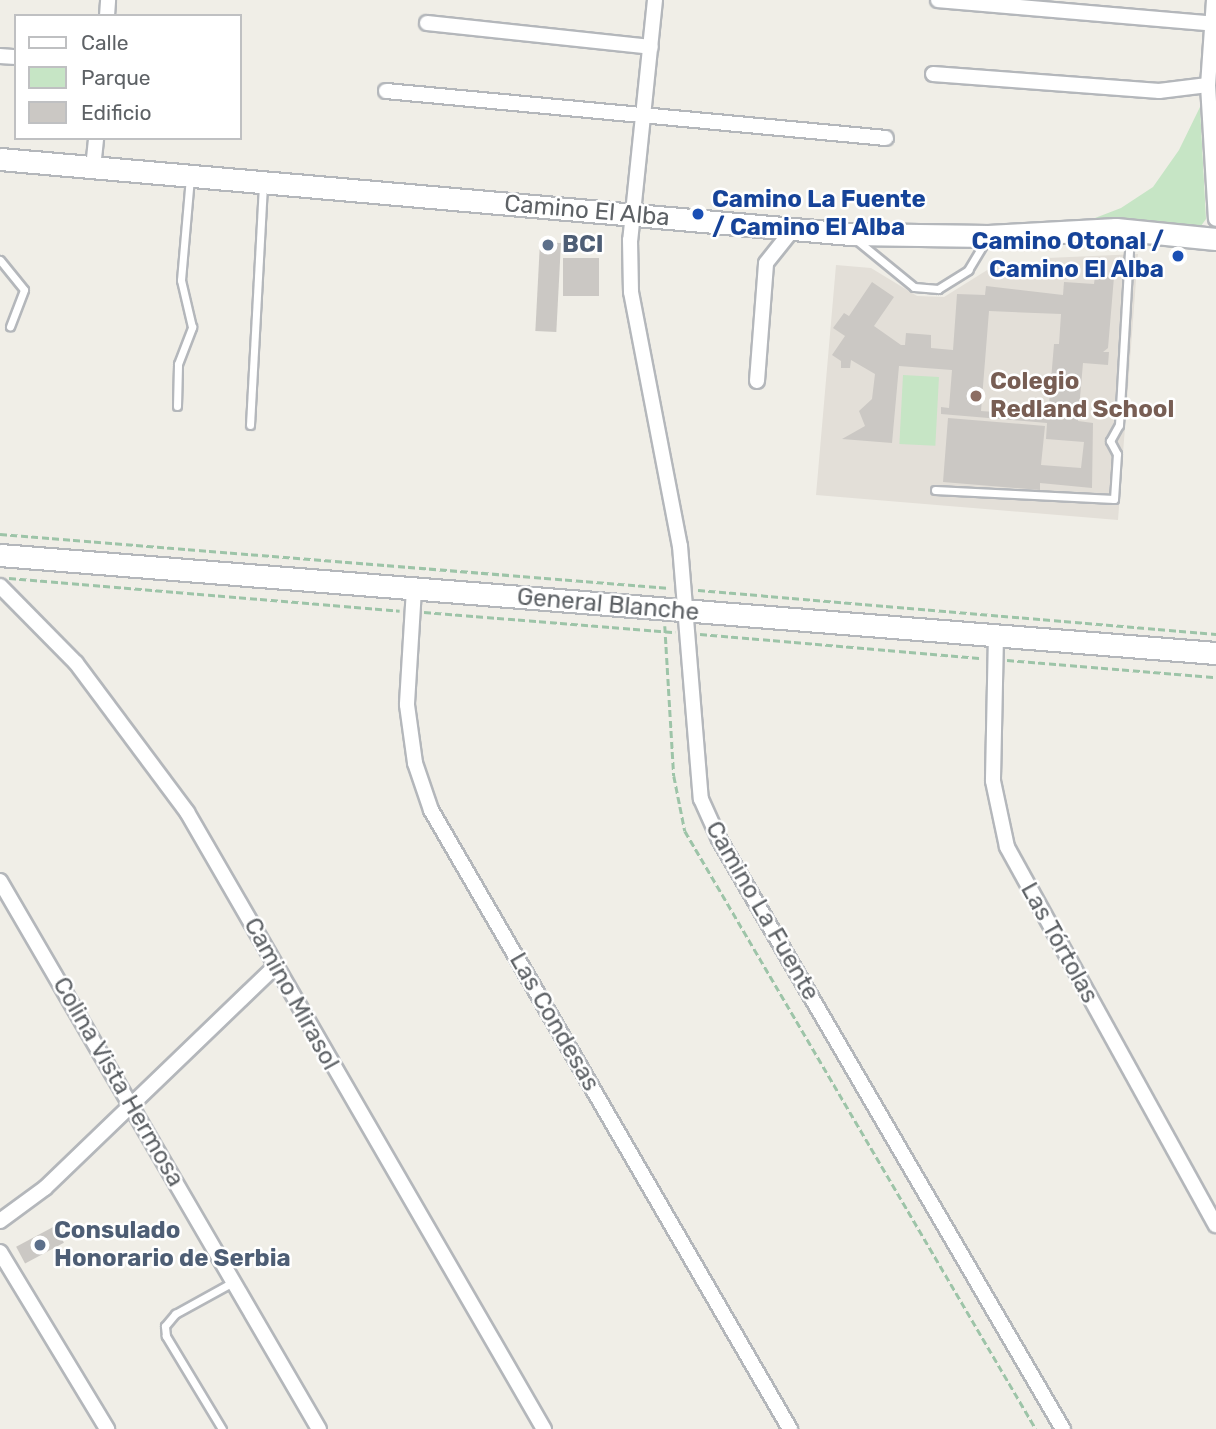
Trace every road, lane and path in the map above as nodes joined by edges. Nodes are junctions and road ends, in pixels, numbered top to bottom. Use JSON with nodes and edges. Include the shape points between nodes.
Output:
{"nodes":[{"id":1,"x":655,"y":0,"type":"edge"},
{"id":2,"x":938,"y":0,"type":"edge"},
{"id":3,"x":1214,"y":0,"type":"edge"},
{"id":4,"x":427,"y":23,"type":"dead end"},
{"id":5,"x":1214,"y":24,"type":"edge"},
{"id":6,"x":651,"y":47,"type":"junction"},
{"id":7,"x":933,"y":74,"type":"dead end"},
{"id":8,"x":1211,"y":76,"type":"edge"},
{"id":9,"x":386,"y":91,"type":"dead end"},
{"id":10,"x":644,"y":118,"type":"junction"},
{"id":11,"x":886,"y":138,"type":"dead end"},
{"id":12,"x":96,"y":140,"type":"edge"},
{"id":13,"x":1213,"y":146,"type":"edge"},
{"id":14,"x":0,"y":159,"type":"edge"},
{"id":15,"x":93,"y":168,"type":"junction"},
{"id":16,"x":190,"y":177,"type":"junction"},
{"id":17,"x":263,"y":183,"type":"junction"},
{"id":18,"x":632,"y":214,"type":"junction"},
{"id":19,"x":1216,"y":219,"type":"edge"},
{"id":20,"x":793,"y":229,"type":"junction"},
{"id":21,"x":1130,"y":229,"type":"junction"},
{"id":22,"x":851,"y":234,"type":"junction"},
{"id":23,"x":988,"y":236,"type":"junction"},
{"id":24,"x":1216,"y":239,"type":"edge"},
{"id":25,"x":0,"y":260,"type":"edge"},
{"id":26,"x":10,"y":326,"type":"dead end"},
{"id":27,"x":757,"y":381,"type":"dead end"},
{"id":28,"x":177,"y":406,"type":"dead end"},
{"id":29,"x":250,"y":425,"type":"dead end"},
{"id":30,"x":936,"y":490,"type":"dead end"},
{"id":31,"x":0,"y":534,"type":"edge"},
{"id":32,"x":0,"y":555,"type":"edge"},
{"id":33,"x":0,"y":578,"type":"edge"},
{"id":34,"x":0,"y":586,"type":"edge"},
{"id":35,"x":414,"y":589,"type":"junction"},
{"id":36,"x":685,"y":589,"type":"junction"},
{"id":37,"x":412,"y":611,"type":"junction"},
{"id":38,"x":687,"y":611,"type":"junction"},
{"id":39,"x":688,"y":633,"type":"junction"},
{"id":40,"x":1216,"y":634,"type":"edge"},
{"id":41,"x":996,"y":635,"type":"junction"},
{"id":42,"x":1216,"y":653,"type":"edge"},
{"id":43,"x":995,"y":659,"type":"junction"},
{"id":44,"x":1216,"y":677,"type":"edge"},
{"id":45,"x":0,"y":881,"type":"edge"},
{"id":46,"x":274,"y":968,"type":"junction"},
{"id":47,"x":131,"y":1105,"type":"junction"},
{"id":48,"x":0,"y":1222,"type":"edge"},
{"id":49,"x":1216,"y":1225,"type":"edge"},
{"id":50,"x":0,"y":1252,"type":"edge"},
{"id":51,"x":234,"y":1281,"type":"junction"},
{"id":52,"x":107,"y":1429,"type":"edge"},
{"id":53,"x":222,"y":1429,"type":"edge"},
{"id":54,"x":319,"y":1429,"type":"edge"},
{"id":55,"x":544,"y":1429,"type":"edge"},
{"id":56,"x":790,"y":1429,"type":"edge"},
{"id":57,"x":1063,"y":1429,"type":"edge"}],
"edges":[{"from":1,"to":6,"type":"street","name":"Camino La Fuente"},
{"from":2,"to":5,"type":"street"},
{"from":3,"to":5,"type":"street"},
{"from":4,"to":6,"type":"street"},
{"from":5,"to":8,"type":"street"},
{"from":6,"to":10,"type":"street","name":"Camino La Fuente"},
{"from":7,"to":8,"type":"street","via":[[1159,91]]},
{"from":8,"to":13,"type":"street"},
{"from":9,"to":10,"type":"street"},
{"from":10,"to":11,"type":"street"},
{"from":10,"to":18,"type":"street","name":"Camino La Fuente"},
{"from":12,"to":15,"type":"street"},
{"from":13,"to":19,"type":"street"},
{"from":14,"to":15,"type":"main road","name":"Camino El Alba"},
{"from":15,"to":16,"type":"main road","name":"Camino El Alba"},
{"from":16,"to":17,"type":"main road","name":"Camino El Alba"},
{"from":16,"to":28,"type":"lane","via":[[181,280],[192,327],[178,364]]},
{"from":17,"to":18,"type":"main road","name":"Camino El Alba"},
{"from":17,"to":29,"type":"lane"},
{"from":18,"to":20,"type":"main road","name":"Camino El Alba"},
{"from":18,"to":36,"type":"street","name":"Camino La Fuente","via":[[633,319],[673,502]]},
{"from":20,"to":22,"type":"main road","name":"Camino El Alba"},
{"from":20,"to":27,"type":"street","via":[[766,263]]},
{"from":21,"to":23,"type":"main road","name":"Camino El Alba"},
{"from":21,"to":24,"type":"main road","name":"Camino El Alba"},
{"from":21,"to":30,"type":"lane","via":[[1119,425],[1110,441],[1117,454],[1115,499]]},
{"from":22,"to":23,"type":"main road","name":"Camino El Alba"},
{"from":22,"to":23,"type":"lane","via":[[910,285],[938,289],[968,270]]},
{"from":25,"to":26,"type":"lane","via":[[24,290]]},
{"from":31,"to":36,"type":"path"},
{"from":32,"to":35,"type":"main road","name":"General Blanche"},
{"from":33,"to":37,"type":"path"},
{"from":34,"to":46,"type":"street","name":"Camino Mirasol","via":[[76,663],[148,756],[210,850]]},
{"from":35,"to":37,"type":"street","name":"Las Condesas"},
{"from":35,"to":38,"type":"main road","name":"General Blanche"},
{"from":36,"to":38,"type":"street","name":"Camino La Fuente"},
{"from":36,"to":40,"type":"path"},
{"from":37,"to":39,"type":"path"},
{"from":37,"to":56,"type":"street","name":"Las Condesas","via":[[408,722],[430,810]]},
{"from":38,"to":39,"type":"street","name":"Camino La Fuente"},
{"from":38,"to":41,"type":"main road","name":"General Blanche"},
{"from":39,"to":43,"type":"path"},
{"from":39,"to":57,"type":"street","name":"Camino La Fuente","via":[[697,778],[711,826]]},
{"from":41,"to":42,"type":"main road","name":"General Blanche"},
{"from":41,"to":43,"type":"street","name":"Las Tórtolas"},
{"from":43,"to":44,"type":"path"},
{"from":43,"to":49,"type":"street","name":"Las Tórtolas","via":[[993,781],[1007,847]]},
{"from":45,"to":47,"type":"street","name":"Colina Vista Hermosa"},
{"from":46,"to":47,"type":"street"},
{"from":46,"to":55,"type":"street","name":"Camino Mirasol"},
{"from":47,"to":48,"type":"street","via":[[30,1201]]},
{"from":47,"to":51,"type":"street","name":"Colina Vista Hermosa"},
{"from":50,"to":52,"type":"street"},
{"from":51,"to":53,"type":"lane","via":[[175,1314],[165,1326],[166,1336]]},
{"from":51,"to":54,"type":"street","name":"Colina Vista Hermosa"}]}
